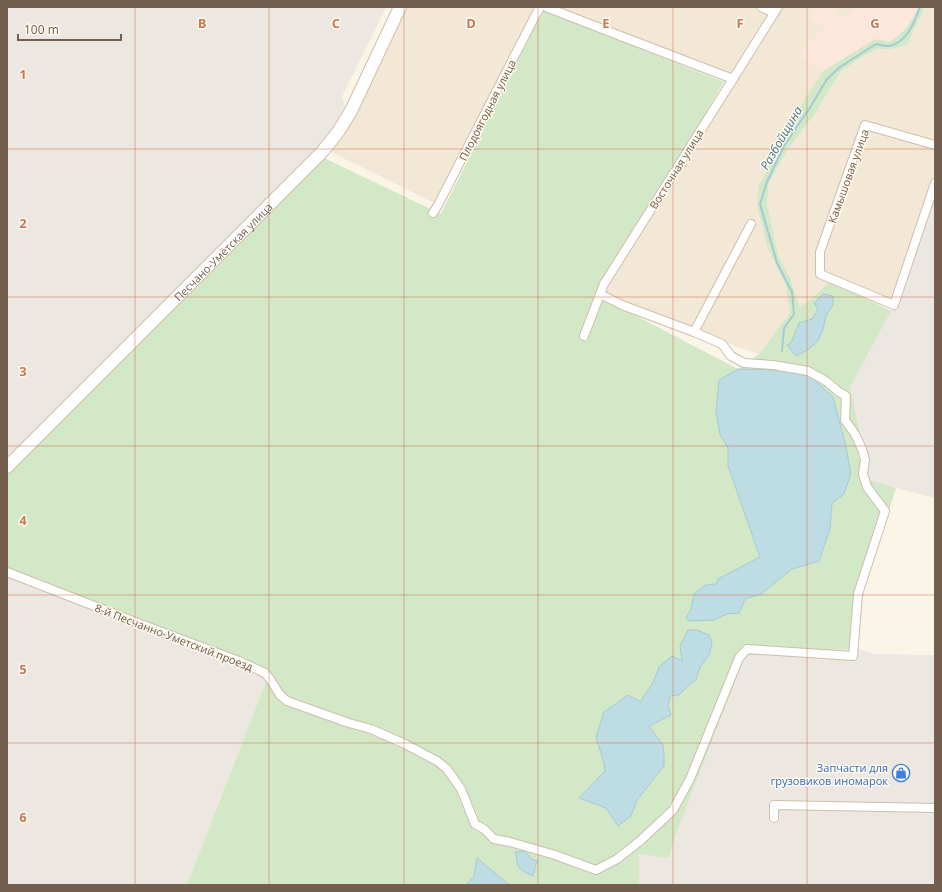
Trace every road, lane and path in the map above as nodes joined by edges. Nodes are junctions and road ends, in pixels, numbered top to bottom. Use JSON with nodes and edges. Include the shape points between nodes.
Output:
{"nodes":[{"id":1,"x":400,"y":7,"type":"edge"},
{"id":2,"x":540,"y":7,"type":"edge"},
{"id":3,"x":546,"y":7,"type":"edge"},
{"id":4,"x":762,"y":7,"type":"edge"},
{"id":5,"x":776,"y":10,"type":"edge"},
{"id":6,"x":733,"y":79,"type":"junction"},
{"id":7,"x":935,"y":145,"type":"edge"},
{"id":8,"x":935,"y":183,"type":"edge"},
{"id":9,"x":433,"y":213,"type":"dead end"},
{"id":10,"x":752,"y":224,"type":"dead end"},
{"id":11,"x":600,"y":294,"type":"junction"},
{"id":12,"x":694,"y":332,"type":"junction"},
{"id":13,"x":584,"y":336,"type":"dead end"},
{"id":14,"x":7,"y":467,"type":"edge"},
{"id":15,"x":7,"y":572,"type":"edge"},
{"id":16,"x":935,"y":808,"type":"edge"},
{"id":17,"x":774,"y":818,"type":"dead end"}],
"edges":[{"from":1,"to":14,"type":"main road","name":"Песчано-Умётская улица","via":[[351,111],[322,152]]},
{"from":2,"to":9,"type":"street","name":"Плодоягодная улица"},
{"from":3,"to":6,"type":"street"},
{"from":4,"to":5,"type":"street"},
{"from":5,"to":6,"type":"street","name":"Восточная улица"},
{"from":6,"to":11,"type":"street","name":"Восточная улица"},
{"from":7,"to":8,"type":"street","name":"Камышовая улица","via":[[865,125],[820,252],[820,274],[894,305]]},
{"from":10,"to":12,"type":"street"},
{"from":11,"to":12,"type":"street"},
{"from":11,"to":13,"type":"street","name":"Восточная улица"},
{"from":12,"to":15,"type":"street","name":"8-й Песчанно-Уметский проезд","via":[[722,344],[731,356],[744,363],[808,370],[846,396],[845,420],[862,449],[865,460],[863,474],[867,487],[885,511],[858,594],[853,656],[747,650],[739,658],[690,779],[673,810],[617,860],[596,870],[494,839],[475,824],[456,780],[437,761],[371,729],[287,701],[265,673]]},
{"from":16,"to":17,"type":"street","via":[[774,805]]}]}
